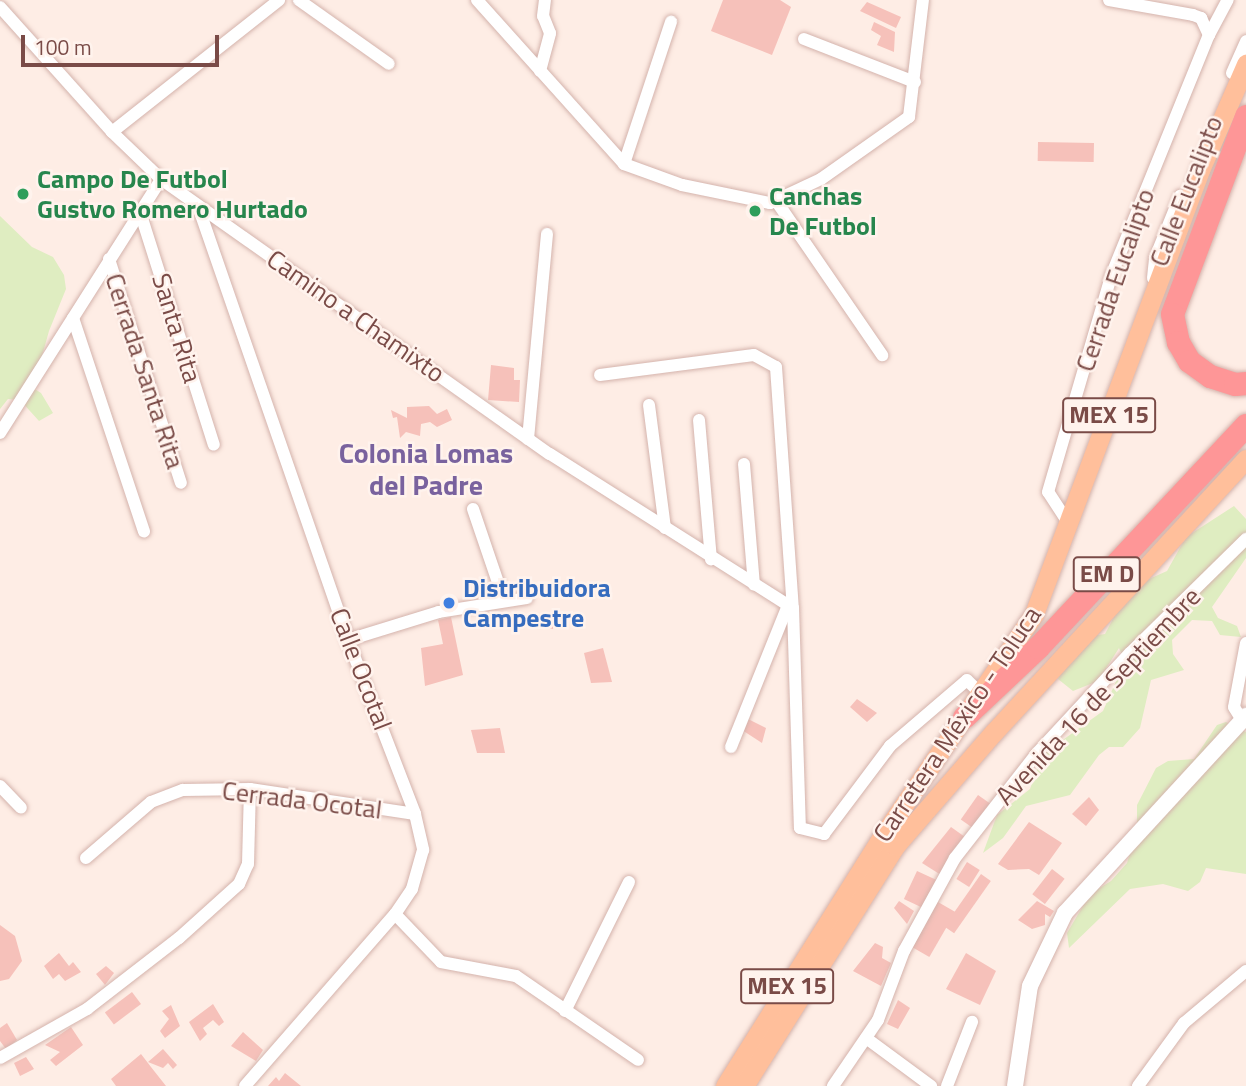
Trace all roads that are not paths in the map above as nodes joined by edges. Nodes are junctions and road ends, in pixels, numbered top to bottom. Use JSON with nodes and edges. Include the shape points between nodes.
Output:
{"nodes":[{"id":1,"x":279,"y":0,"type":"edge"},
{"id":2,"x":299,"y":0,"type":"edge"},
{"id":3,"x":477,"y":0,"type":"edge"},
{"id":4,"x":545,"y":0,"type":"edge"},
{"id":5,"x":923,"y":0,"type":"edge"},
{"id":6,"x":1108,"y":0,"type":"edge"},
{"id":7,"x":1228,"y":0,"type":"edge"},
{"id":8,"x":0,"y":7,"type":"edge"},
{"id":9,"x":671,"y":22,"type":"dead end"},
{"id":10,"x":1209,"y":35,"type":"junction"},
{"id":11,"x":804,"y":39,"type":"dead end"},
{"id":12,"x":1246,"y":41,"type":"edge"},
{"id":13,"x":389,"y":64,"type":"dead end"},
{"id":14,"x":1246,"y":64,"type":"edge"},
{"id":15,"x":540,"y":71,"type":"junction"},
{"id":16,"x":915,"y":82,"type":"junction"},
{"id":17,"x":1246,"y":116,"type":"edge"},
{"id":18,"x":112,"y":132,"type":"junction"},
{"id":19,"x":624,"y":164,"type":"junction"},
{"id":20,"x":161,"y":179,"type":"junction"},
{"id":21,"x":777,"y":202,"type":"junction"},
{"id":22,"x":198,"y":206,"type":"junction"},
{"id":23,"x":140,"y":212,"type":"junction"},
{"id":24,"x":547,"y":234,"type":"dead end"},
{"id":25,"x":109,"y":259,"type":"junction"},
{"id":26,"x":1150,"y":304,"type":"junction"},
{"id":27,"x":72,"y":317,"type":"junction"},
{"id":28,"x":882,"y":355,"type":"dead end"},
{"id":29,"x":600,"y":375,"type":"dead end"},
{"id":30,"x":1246,"y":383,"type":"edge"},
{"id":31,"x":649,"y":405,"type":"dead end"},
{"id":32,"x":699,"y":420,"type":"dead end"},
{"id":33,"x":1246,"y":425,"type":"edge"},
{"id":34,"x":0,"y":433,"type":"edge"},
{"id":35,"x":528,"y":439,"type":"junction"},
{"id":36,"x":214,"y":445,"type":"dead end"},
{"id":37,"x":1246,"y":459,"type":"edge"},
{"id":38,"x":744,"y":464,"type":"dead end"},
{"id":39,"x":181,"y":483,"type":"dead end"},
{"id":40,"x":473,"y":509,"type":"dead end"},
{"id":41,"x":1069,"y":524,"type":"junction"},
{"id":42,"x":665,"y":528,"type":"junction"},
{"id":43,"x":144,"y":531,"type":"dead end"},
{"id":44,"x":1246,"y":539,"type":"edge"},
{"id":45,"x":711,"y":559,"type":"junction"},
{"id":46,"x":754,"y":585,"type":"junction"},
{"id":47,"x":527,"y":598,"type":"dead end"},
{"id":48,"x":504,"y":600,"type":"junction"},
{"id":49,"x":790,"y":607,"type":"junction"},
{"id":50,"x":348,"y":640,"type":"junction"},
{"id":51,"x":1246,"y":643,"type":"edge"},
{"id":52,"x":980,"y":692,"type":"junction"},
{"id":53,"x":964,"y":717,"type":"junction"},
{"id":54,"x":1244,"y":718,"type":"edge"},
{"id":55,"x":732,"y":747,"type":"dead end"},
{"id":56,"x":0,"y":786,"type":"edge"},
{"id":57,"x":250,"y":789,"type":"junction"},
{"id":58,"x":21,"y":808,"type":"dead end"},
{"id":59,"x":415,"y":814,"type":"junction"},
{"id":60,"x":86,"y":858,"type":"dead end"},
{"id":61,"x":629,"y":882,"type":"dead end"},
{"id":62,"x":395,"y":914,"type":"junction"},
{"id":63,"x":1246,"y":971,"type":"edge"},
{"id":64,"x":565,"y":1011,"type":"junction"},
{"id":65,"x":972,"y":1022,"type":"dead end"},
{"id":66,"x":866,"y":1038,"type":"junction"},
{"id":67,"x":0,"y":1058,"type":"edge"},
{"id":68,"x":638,"y":1060,"type":"dead end"},
{"id":69,"x":245,"y":1086,"type":"edge"},
{"id":70,"x":725,"y":1086,"type":"edge"},
{"id":71,"x":744,"y":1086,"type":"edge"},
{"id":72,"x":833,"y":1086,"type":"edge"},
{"id":73,"x":931,"y":1086,"type":"edge"},
{"id":74,"x":947,"y":1086,"type":"edge"},
{"id":75,"x":1016,"y":1086,"type":"edge"},
{"id":76,"x":1138,"y":1086,"type":"edge"}],
"edges":[{"from":1,"to":18,"type":"street"},
{"from":2,"to":13,"type":"street"},
{"from":3,"to":15,"type":"street"},
{"from":4,"to":15,"type":"street","via":[[543,16],[550,33]]},
{"from":5,"to":16,"type":"street"},
{"from":6,"to":10,"type":"street","via":[[1194,15]]},
{"from":7,"to":10,"type":"street","name":"Cerrada Eucalipto"},
{"from":8,"to":18,"type":"street","name":"Camino a Chamixto"},
{"from":9,"to":19,"type":"street"},
{"from":10,"to":41,"type":"street","name":"Cerrada Eucalipto","via":[[1111,276],[1048,492]]},
{"from":11,"to":16,"type":"street"},
{"from":12,"to":26,"type":"street","name":"Calle Eucalipto","via":[[1155,258]]},
{"from":14,"to":26,"type":"main road","name":"Carretera México - Toluca","number":"MEX 15"},
{"from":15,"to":19,"type":"street"},
{"from":16,"to":21,"type":"street","via":[[912,110],[903,124],[821,179]]},
{"from":17,"to":30,"type":"highway","via":[[1172,314],[1178,342],[1189,361],[1210,376]]},
{"from":18,"to":20,"type":"street","name":"Camino a Chamixto"},
{"from":19,"to":21,"type":"street","via":[[649,176],[746,201]]},
{"from":20,"to":22,"type":"street","name":"Camino a Chamixto"},
{"from":20,"to":23,"type":"street"},
{"from":21,"to":28,"type":"street"},
{"from":22,"to":35,"type":"street","name":"Camino a Chamixto","via":[[363,318]]},
{"from":22,"to":50,"type":"street","name":"Calle Ocotal"},
{"from":23,"to":25,"type":"street"},
{"from":23,"to":36,"type":"street","name":"Santa Rita"},
{"from":24,"to":35,"type":"street"},
{"from":25,"to":27,"type":"street"},
{"from":25,"to":39,"type":"street","name":"Cerrada Santa Rita"},
{"from":26,"to":41,"type":"main road","name":"Carretera México - Toluca","number":"MEX 15"},
{"from":27,"to":34,"type":"street"},
{"from":27,"to":43,"type":"street"},
{"from":29,"to":49,"type":"street","via":[[754,355],[776,367]]},
{"from":31,"to":42,"type":"street"},
{"from":32,"to":45,"type":"street"},
{"from":33,"to":53,"type":"highway","number":"EM D","via":[[1038,647]]},
{"from":35,"to":42,"type":"street","name":"Camino a Chamixto"},
{"from":37,"to":71,"type":"main road","name":"Carretera México - Toluca","number":"MEX 15","via":[[895,846]]},
{"from":38,"to":46,"type":"street"},
{"from":40,"to":48,"type":"street"},
{"from":41,"to":52,"type":"main road","name":"Carretera México - Toluca","number":"MEX 15","via":[[1034,614]]},
{"from":42,"to":45,"type":"street","name":"Camino a Chamixto"},
{"from":44,"to":66,"type":"street","name":"Avenida 16 de Septiembre","via":[[1037,753],[955,858],[904,951],[878,1020]]},
{"from":45,"to":46,"type":"street","name":"Camino a Chamixto"},
{"from":46,"to":49,"type":"street","name":"Camino a Chamixto"},
{"from":47,"to":48,"type":"street"},
{"from":48,"to":50,"type":"street","via":[[439,612]]},
{"from":49,"to":52,"type":"street","via":[[799,824],[810,833],[824,834],[890,746],[967,680]]},
{"from":49,"to":55,"type":"street"},
{"from":50,"to":59,"type":"street","name":"Calle Ocotal"},
{"from":51,"to":54,"type":"street","via":[[1234,707]]},
{"from":52,"to":53,"type":"main road","name":"Carretera México - Toluca","number":"MEX 15"},
{"from":53,"to":70,"type":"main road","name":"Carretera México - Toluca","number":"MEX 15","via":[[856,876]]},
{"from":54,"to":75,"type":"street","via":[[1065,913],[1030,986]]},
{"from":56,"to":58,"type":"street"},
{"from":57,"to":59,"type":"street","name":"Cerrada Ocotal"},
{"from":57,"to":60,"type":"street","name":"Cerrada Ocotal","via":[[183,790],[164,796]]},
{"from":57,"to":67,"type":"street","via":[[248,864],[239,884],[179,938],[87,1009]]},
{"from":59,"to":62,"type":"street","name":"Calle Ocotal","via":[[423,850],[421,864]]},
{"from":61,"to":64,"type":"street"},
{"from":62,"to":64,"type":"street","via":[[441,962],[516,976]]},
{"from":62,"to":69,"type":"street","name":"Calle Ocotal"},
{"from":63,"to":76,"type":"street","via":[[1184,1023]]},
{"from":64,"to":68,"type":"street"},
{"from":65,"to":74,"type":"street"},
{"from":66,"to":72,"type":"street","name":"Avenida 16 de Septiembre"},
{"from":66,"to":73,"type":"street"}]}
